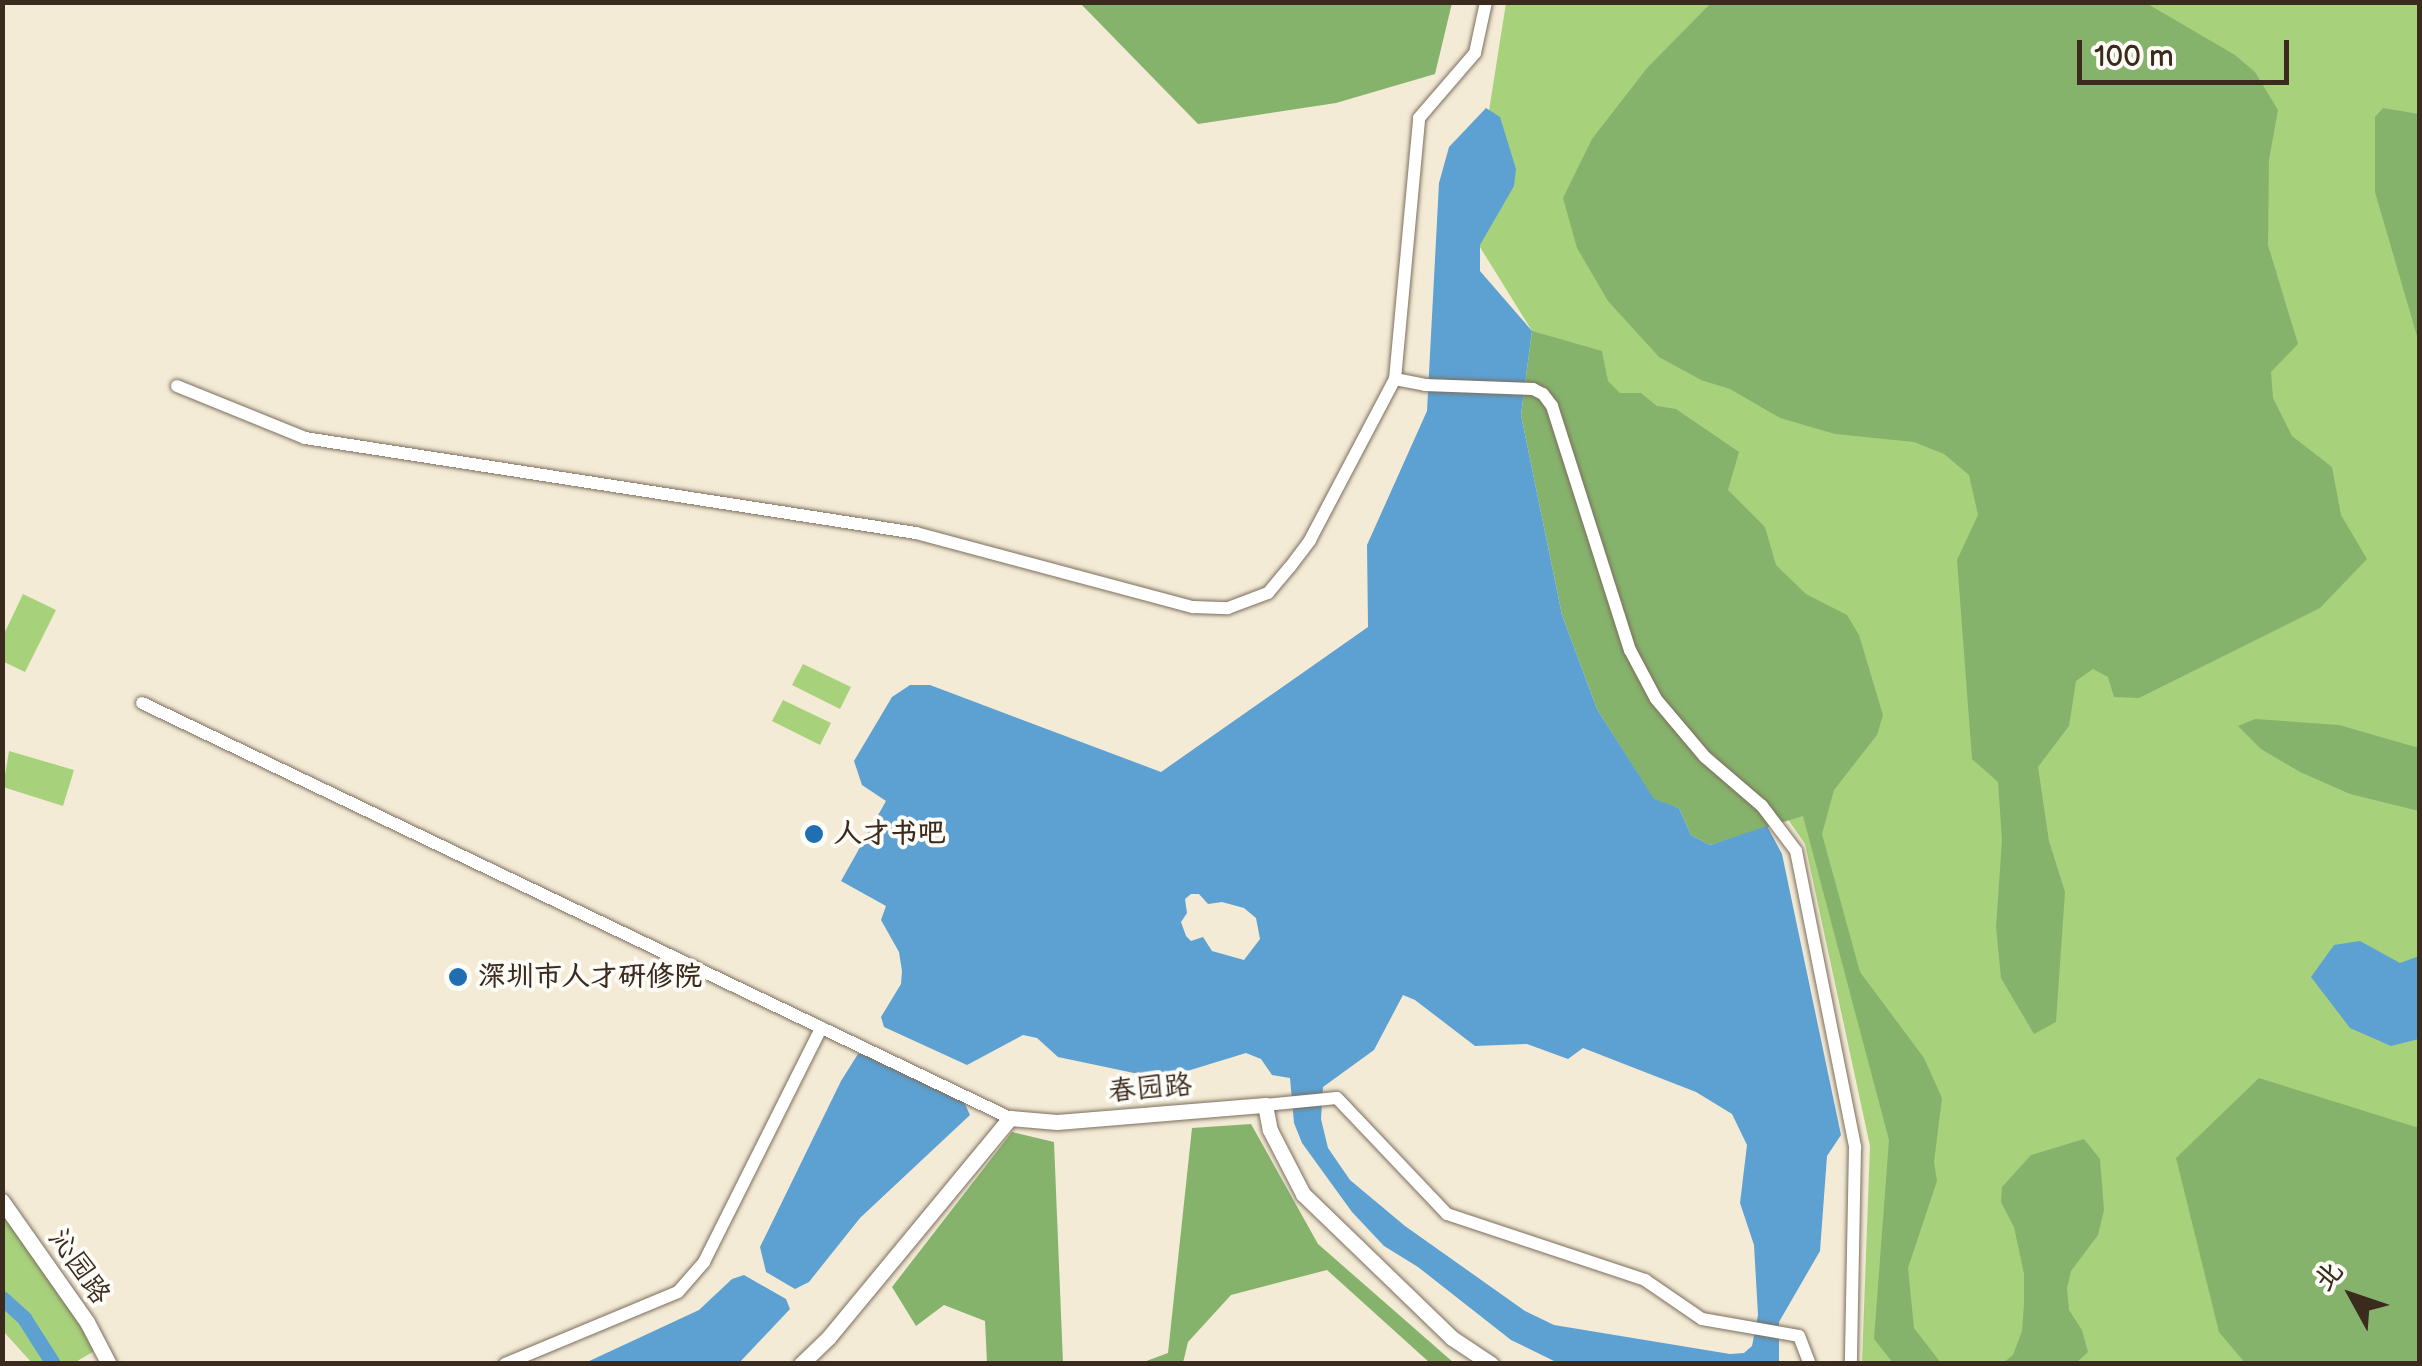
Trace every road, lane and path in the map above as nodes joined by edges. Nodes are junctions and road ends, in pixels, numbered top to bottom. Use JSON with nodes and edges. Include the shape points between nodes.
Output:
{"nodes":[{"id":1,"x":1486,"y":2,"type":"edge"},
{"id":2,"x":1395,"y":379,"type":"junction"},
{"id":3,"x":178,"y":386,"type":"dead end"},
{"id":4,"x":142,"y":703,"type":"dead end"},
{"id":5,"x":821,"y":1028,"type":"junction"},
{"id":6,"x":1265,"y":1105,"type":"junction"},
{"id":7,"x":1010,"y":1118,"type":"junction"},
{"id":8,"x":2,"y":1201,"type":"edge"},
{"id":9,"x":109,"y":1364,"type":"edge"},
{"id":10,"x":504,"y":1364,"type":"edge"},
{"id":11,"x":801,"y":1364,"type":"edge"},
{"id":12,"x":1491,"y":1364,"type":"edge"},
{"id":13,"x":1810,"y":1364,"type":"edge"},
{"id":14,"x":1851,"y":1364,"type":"edge"}],
"edges":[{"from":1,"to":2,"type":"street","via":[[1475,53],[1419,118]]},
{"from":2,"to":3,"type":"street","via":[[1310,540],[1268,592],[1228,608],[1193,607],[916,533],[305,438]]},
{"from":2,"to":14,"type":"street","via":[[1533,388],[1552,406],[1630,650],[1656,699],[1706,758],[1762,806],[1796,852],[1855,1147]]},
{"from":4,"to":5,"type":"street"},
{"from":5,"to":7,"type":"street"},
{"from":5,"to":10,"type":"street","via":[[704,1262],[678,1292]]},
{"from":6,"to":7,"type":"street","name":"春园路","via":[[1056,1122]]},
{"from":6,"to":12,"type":"street","via":[[1270,1130],[1303,1194],[1452,1338]]},
{"from":6,"to":13,"type":"street","via":[[1338,1098],[1447,1214],[1644,1280],[1702,1319],[1799,1336]]},
{"from":7,"to":11,"type":"street"},
{"from":8,"to":9,"type":"street","name":"沁园路"}]}
